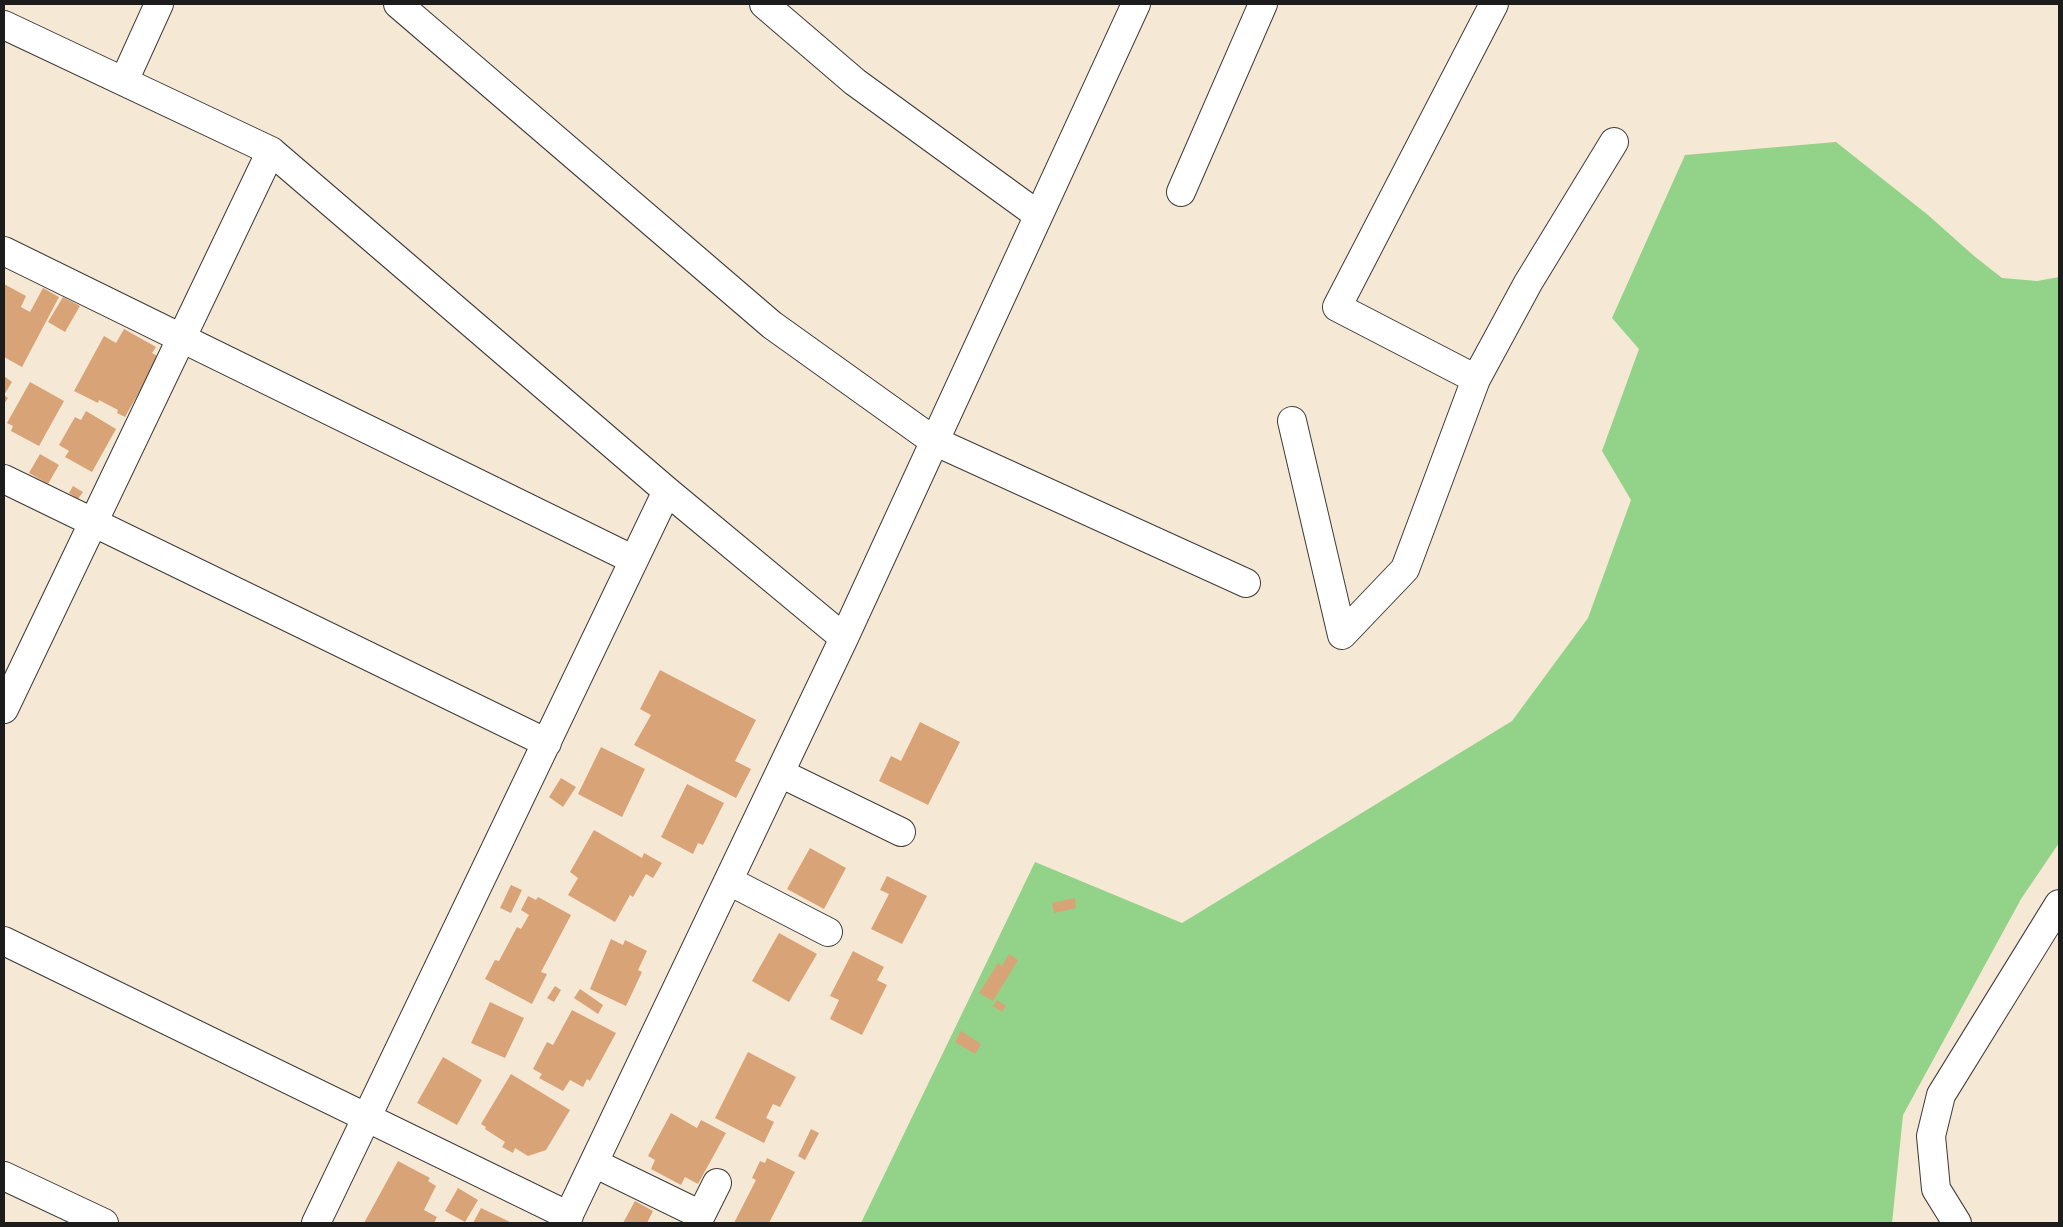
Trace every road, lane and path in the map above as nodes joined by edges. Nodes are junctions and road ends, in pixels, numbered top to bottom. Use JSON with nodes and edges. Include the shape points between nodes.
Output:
{"nodes":[{"id":1,"x":159,"y":4,"type":"edge"},
{"id":2,"x":398,"y":4,"type":"edge"},
{"id":3,"x":764,"y":4,"type":"edge"},
{"id":4,"x":1136,"y":4,"type":"edge"},
{"id":5,"x":1263,"y":4,"type":"edge"},
{"id":6,"x":1494,"y":4,"type":"edge"},
{"id":7,"x":4,"y":25,"type":"edge"},
{"id":8,"x":124,"y":81,"type":"junction"},
{"id":9,"x":1614,"y":142,"type":"dead end"},
{"id":10,"x":271,"y":151,"type":"junction"},
{"id":11,"x":1181,"y":192,"type":"dead end"},
{"id":12,"x":1038,"y":215,"type":"junction"},
{"id":13,"x":4,"y":250,"type":"edge"},
{"id":14,"x":181,"y":338,"type":"junction"},
{"id":15,"x":1476,"y":379,"type":"junction"},
{"id":16,"x":1292,"y":421,"type":"dead end"},
{"id":17,"x":934,"y":441,"type":"junction"},
{"id":18,"x":4,"y":479,"type":"edge"},
{"id":19,"x":667,"y":491,"type":"junction"},
{"id":20,"x":93,"y":522,"type":"junction"},
{"id":21,"x":634,"y":560,"type":"junction"},
{"id":22,"x":1246,"y":583,"type":"dead end"},
{"id":23,"x":844,"y":638,"type":"junction"},
{"id":24,"x":4,"y":708,"type":"edge"},
{"id":25,"x":547,"y":743,"type":"junction"},
{"id":26,"x":780,"y":773,"type":"junction"},
{"id":27,"x":901,"y":832,"type":"dead end"},
{"id":28,"x":729,"y":881,"type":"junction"},
{"id":29,"x":2059,"y":904,"type":"edge"},
{"id":30,"x":828,"y":932,"type":"dead end"},
{"id":31,"x":4,"y":941,"type":"edge"},
{"id":32,"x":368,"y":1117,"type":"junction"},
{"id":33,"x":594,"y":1163,"type":"junction"},
{"id":34,"x":4,"y":1176,"type":"edge"},
{"id":35,"x":717,"y":1183,"type":"dead end"},
{"id":36,"x":699,"y":1219,"type":"edge"},
{"id":37,"x":567,"y":1220,"type":"edge"},
{"id":38,"x":104,"y":1223,"type":"edge"},
{"id":39,"x":316,"y":1223,"type":"edge"},
{"id":40,"x":1957,"y":1223,"type":"edge"}],
"edges":[{"from":1,"to":8,"type":"street"},
{"from":2,"to":17,"type":"street","via":[[772,325]]},
{"from":3,"to":12,"type":"street","via":[[855,82]]},
{"from":4,"to":12,"type":"street"},
{"from":5,"to":11,"type":"street"},
{"from":6,"to":15,"type":"street","via":[[1337,307]]},
{"from":7,"to":8,"type":"street"},
{"from":8,"to":10,"type":"street"},
{"from":9,"to":15,"type":"street","via":[[1528,283]]},
{"from":10,"to":14,"type":"street"},
{"from":10,"to":19,"type":"street"},
{"from":12,"to":17,"type":"street"},
{"from":13,"to":14,"type":"street"},
{"from":14,"to":20,"type":"street"},
{"from":14,"to":21,"type":"street"},
{"from":15,"to":16,"type":"street","via":[[1405,569],[1342,635]]},
{"from":17,"to":22,"type":"street"},
{"from":17,"to":23,"type":"street"},
{"from":18,"to":20,"type":"street"},
{"from":19,"to":21,"type":"street"},
{"from":19,"to":23,"type":"street"},
{"from":20,"to":24,"type":"street"},
{"from":20,"to":25,"type":"street"},
{"from":21,"to":25,"type":"street"},
{"from":23,"to":26,"type":"street"},
{"from":25,"to":32,"type":"street"},
{"from":26,"to":27,"type":"street"},
{"from":26,"to":28,"type":"street"},
{"from":28,"to":30,"type":"street"},
{"from":28,"to":33,"type":"street"},
{"from":29,"to":40,"type":"street","via":[[1941,1095],[1931,1136],[1936,1189]]},
{"from":31,"to":32,"type":"street"},
{"from":32,"to":37,"type":"street"},
{"from":32,"to":39,"type":"street"},
{"from":33,"to":36,"type":"street"},
{"from":33,"to":37,"type":"street"},
{"from":34,"to":38,"type":"street"},
{"from":35,"to":36,"type":"street"}]}
